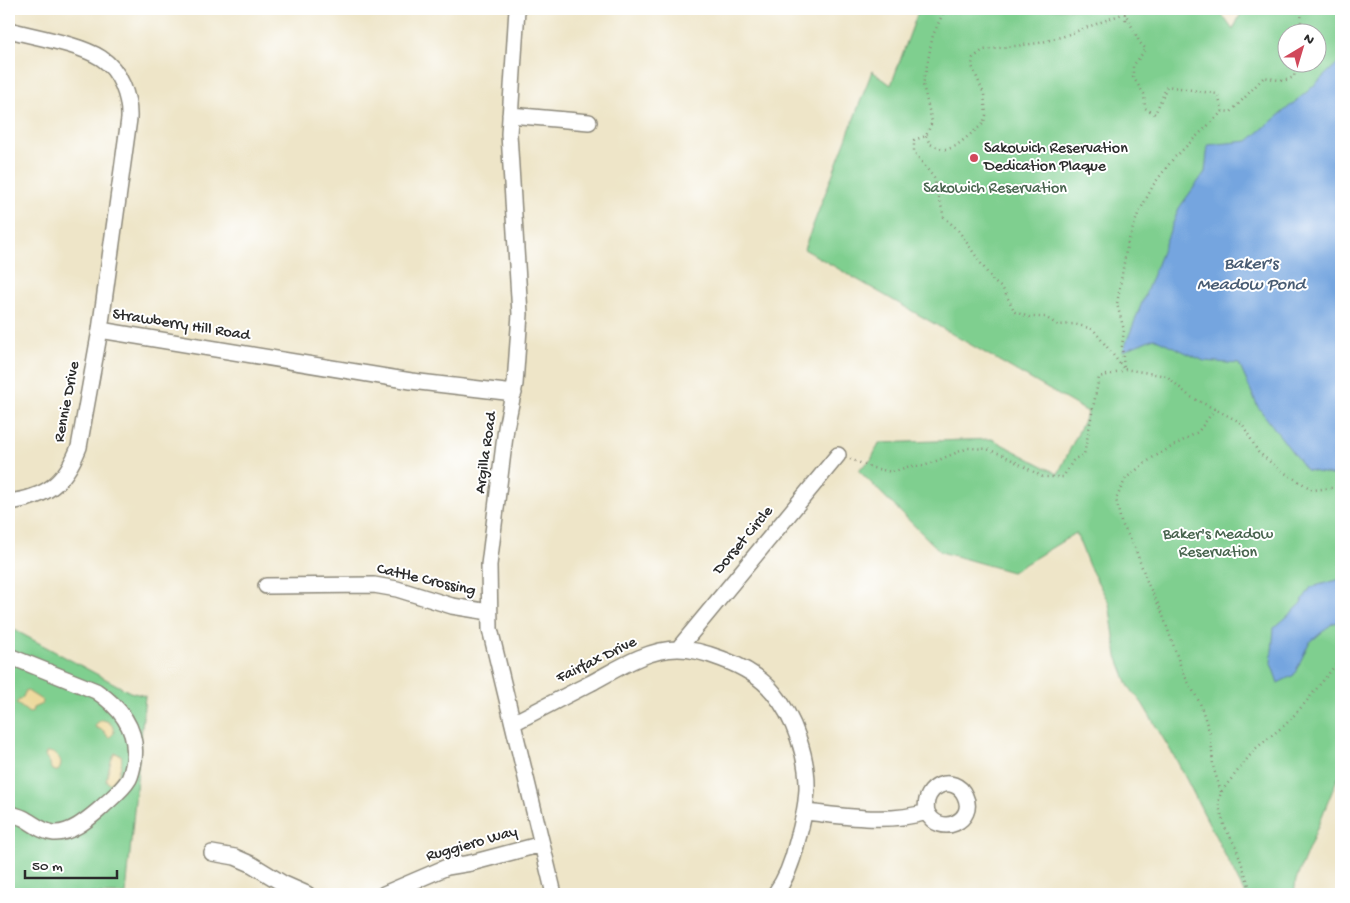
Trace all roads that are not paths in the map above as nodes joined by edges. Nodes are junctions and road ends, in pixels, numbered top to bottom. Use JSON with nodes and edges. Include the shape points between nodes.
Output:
{"nodes":[{"id":1,"x":517,"y":9,"type":"edge"},
{"id":2,"x":9,"y":30,"type":"edge"},
{"id":3,"x":510,"y":115,"type":"junction"},
{"id":4,"x":589,"y":122,"type":"dead end"},
{"id":5,"x":100,"y":330,"type":"junction"},
{"id":6,"x":514,"y":393,"type":"junction"},
{"id":7,"x":838,"y":455,"type":"road end"},
{"id":8,"x":9,"y":502,"type":"edge"},
{"id":9,"x":266,"y":586,"type":"dead end"},
{"id":10,"x":489,"y":612,"type":"junction"},
{"id":11,"x":678,"y":648,"type":"junction"},
{"id":12,"x":9,"y":656,"type":"edge"},
{"id":13,"x":514,"y":723,"type":"junction"},
{"id":14,"x":805,"y":812,"type":"junction"},
{"id":15,"x":927,"y":812,"type":"dead end"},
{"id":16,"x":9,"y":813,"type":"edge"},
{"id":17,"x":542,"y":844,"type":"junction"},
{"id":18,"x":212,"y":853,"type":"dead end"},
{"id":19,"x":307,"y":894,"type":"edge"},
{"id":20,"x":384,"y":894,"type":"edge"},
{"id":21,"x":554,"y":894,"type":"edge"},
{"id":22,"x":775,"y":894,"type":"edge"}],
"edges":[{"from":1,"to":3,"type":"street","name":"Argilla Road"},
{"from":2,"to":5,"type":"street","name":"Strawberry Hill Road","via":[[102,58],[118,77],[128,99]]},
{"from":3,"to":4,"type":"street"},
{"from":3,"to":6,"type":"street","name":"Argilla Road","via":[[520,314]]},
{"from":5,"to":6,"type":"street","name":"Strawberry Hill Road","via":[[411,381]]},
{"from":5,"to":8,"type":"street","name":"Rennie Drive","via":[[79,447],[73,462],[50,489]]},
{"from":6,"to":10,"type":"street","name":"Argilla Road","via":[[506,428],[489,565]]},
{"from":7,"to":11,"type":"street","name":"Dorset Circle"},
{"from":9,"to":10,"type":"street","name":"Cattle Crossing","via":[[374,585],[452,606]]},
{"from":10,"to":13,"type":"street","name":"Argilla Road","via":[[490,629]]},
{"from":11,"to":13,"type":"street","name":"Fairfax Drive","via":[[630,662]]},
{"from":11,"to":14,"type":"street","name":"Fairfax Drive","via":[[732,663],[773,691],[789,716],[800,745],[807,788]]},
{"from":12,"to":16,"type":"street","via":[[106,698],[125,717],[135,753],[130,778],[79,825],[54,833]]},
{"from":13,"to":17,"type":"street","name":"Argilla Road"},
{"from":14,"to":15,"type":"street","via":[[903,818]]},
{"from":14,"to":22,"type":"street","name":"Fairfax Drive","via":[[785,877]]},
{"from":17,"to":20,"type":"street","name":"Ruggiero Way","via":[[447,867]]},
{"from":17,"to":21,"type":"street","name":"Argilla Road"},
{"from":18,"to":19,"type":"street","via":[[251,864]]}]}
